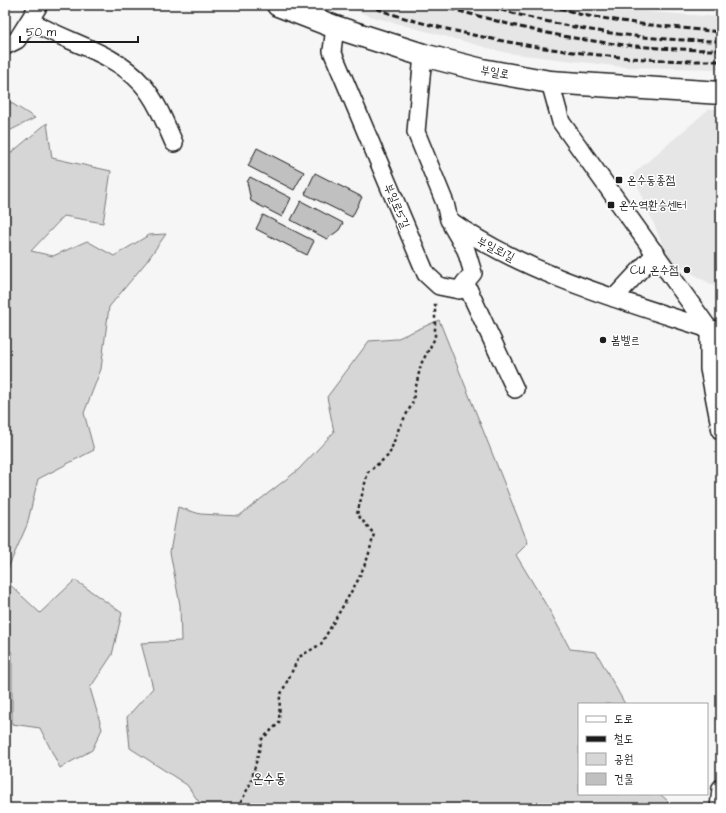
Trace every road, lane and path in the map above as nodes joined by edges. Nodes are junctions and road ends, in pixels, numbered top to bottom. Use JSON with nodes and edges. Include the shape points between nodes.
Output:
{"nodes":[{"id":1,"x":40,"y":5,"type":"edge"},
{"id":2,"x":278,"y":5,"type":"edge"},
{"id":3,"x":31,"y":21,"type":"junction"},
{"id":4,"x":335,"y":27,"type":"junction"},
{"id":5,"x":11,"y":43,"type":"edge"},
{"id":6,"x":424,"y":56,"type":"junction"},
{"id":7,"x":550,"y":82,"type":"junction"},
{"id":8,"x":721,"y":93,"type":"edge"},
{"id":9,"x":174,"y":143,"type":"dead end"},
{"id":10,"x":448,"y":220,"type":"junction"},
{"id":11,"x":656,"y":253,"type":"junction"},
{"id":12,"x":426,"y":274,"type":"junction"},
{"id":13,"x":465,"y":282,"type":"junction"},
{"id":14,"x":614,"y":298,"type":"junction"},
{"id":15,"x":715,"y":330,"type":"edge"},
{"id":16,"x":515,"y":388,"type":"dead end"},
{"id":17,"x":721,"y":430,"type":"edge"},
{"id":18,"x":721,"y":788,"type":"edge"},
{"id":19,"x":238,"y":808,"type":"edge"},
{"id":20,"x":719,"y":808,"type":"edge"}],
"edges":[{"from":1,"to":3,"type":"street"},
{"from":2,"to":4,"type":"main road","name":"부일로"},
{"from":3,"to":5,"type":"street"},
{"from":3,"to":9,"type":"street","via":[[47,31],[106,55],[126,69],[142,84],[156,103]]},
{"from":4,"to":6,"type":"main road","name":"부일로"},
{"from":4,"to":12,"type":"street","name":"부일로5길","via":[[332,51]]},
{"from":6,"to":7,"type":"main road","name":"부일로"},
{"from":6,"to":10,"type":"street","via":[[416,132],[445,203]]},
{"from":7,"to":8,"type":"main road","name":"부일로"},
{"from":7,"to":11,"type":"street","via":[[561,122]]},
{"from":10,"to":13,"type":"street","via":[[466,250],[473,273]]},
{"from":10,"to":14,"type":"street","name":"부일로1길","via":[[476,240],[527,265]]},
{"from":11,"to":14,"type":"street"},
{"from":11,"to":15,"type":"street"},
{"from":12,"to":13,"type":"street","name":"부일로5길","via":[[439,286],[459,290]]},
{"from":12,"to":19,"type":"path","via":[[436,305],[435,338],[421,364],[412,404],[389,455],[368,472],[357,514],[374,534],[368,557],[358,580],[320,644],[299,657],[280,696],[279,723],[262,739],[251,782]]},
{"from":13,"to":16,"type":"street"},
{"from":14,"to":15,"type":"street","name":"부일로1길"},
{"from":15,"to":17,"type":"street","via":[[709,369]]},
{"from":18,"to":20,"type":"street"}]}
